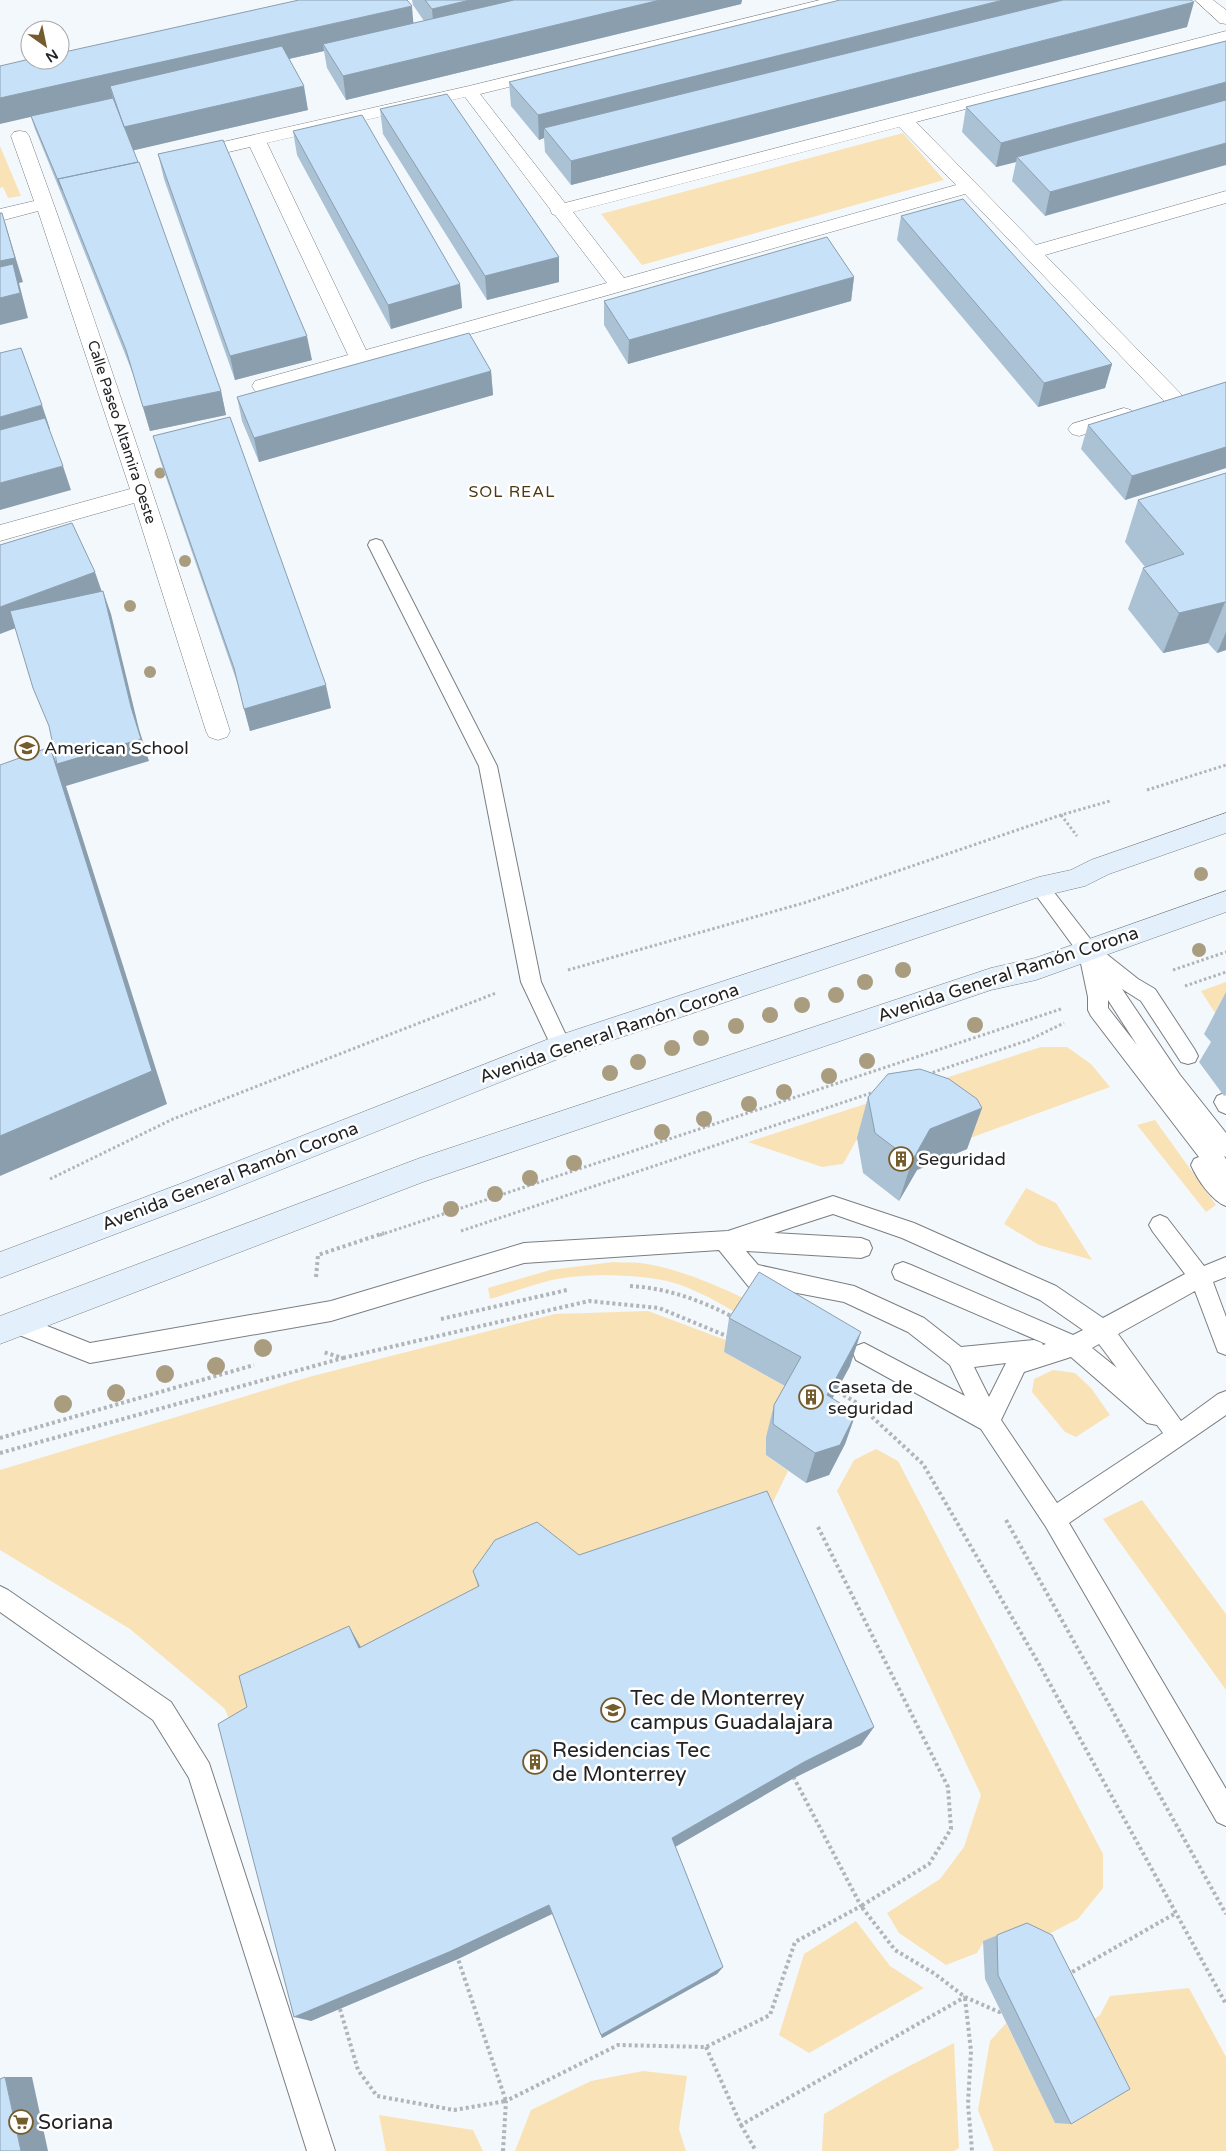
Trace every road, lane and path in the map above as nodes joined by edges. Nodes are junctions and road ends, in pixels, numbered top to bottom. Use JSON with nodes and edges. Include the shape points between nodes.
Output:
{"nodes":[{"id":1,"x":841,"y":0,"type":"edge"},
{"id":2,"x":1203,"y":0,"type":"edge"},
{"id":3,"x":1226,"y":19,"type":"edge"},
{"id":4,"x":1226,"y":36,"type":"edge"},
{"id":5,"x":469,"y":91,"type":"junction"},
{"id":6,"x":904,"y":120,"type":"junction"},
{"id":7,"x":20,"y":136,"type":"dead end"},
{"id":8,"x":256,"y":140,"type":"junction"},
{"id":9,"x":174,"y":159,"type":"edge"},
{"id":10,"x":970,"y":187,"type":"junction"},
{"id":11,"x":1226,"y":196,"type":"edge"},
{"id":12,"x":44,"y":199,"type":"junction"},
{"id":13,"x":560,"y":210,"type":"junction"},
{"id":14,"x":0,"y":215,"type":"edge"},
{"id":15,"x":1033,"y":252,"type":"junction"},
{"id":16,"x":620,"y":286,"type":"junction"},
{"id":17,"x":360,"y":358,"type":"junction"},
{"id":18,"x":262,"y":386,"type":"dead end"},
{"id":19,"x":1080,"y":429,"type":"dead end"},
{"id":20,"x":146,"y":502,"type":"junction"},
{"id":21,"x":0,"y":533,"type":"edge"},
{"id":22,"x":376,"y":545,"type":"dead end"},
{"id":23,"x":218,"y":731,"type":"dead end"},
{"id":24,"x":1226,"y":765,"type":"edge"},
{"id":25,"x":1147,"y":790,"type":"dead end"},
{"id":26,"x":1110,"y":801,"type":"dead end"},
{"id":27,"x":1226,"y":823,"type":"edge"},
{"id":28,"x":1038,"y":887,"type":"junction"},
{"id":29,"x":1226,"y":901,"type":"edge"},
{"id":30,"x":1088,"y":951,"type":"junction"},
{"id":31,"x":1226,"y":952,"type":"edge"},
{"id":32,"x":568,"y":970,"type":"dead end"},
{"id":33,"x":1131,"y":985,"type":"junction"},
{"id":34,"x":496,"y":993,"type":"dead end"},
{"id":35,"x":1098,"y":997,"type":"junction"},
{"id":36,"x":561,"y":1046,"type":"junction"},
{"id":37,"x":1188,"y":1056,"type":"dead end"},
{"id":38,"x":1165,"y":1119,"type":"dead end"},
{"id":39,"x":1226,"y":1148,"type":"edge"},
{"id":40,"x":1226,"y":1174,"type":"edge"},
{"id":41,"x":50,"y":1179,"type":"dead end"},
{"id":42,"x":1226,"y":1196,"type":"edge"},
{"id":43,"x":1160,"y":1225,"type":"dead end"},
{"id":44,"x":724,"y":1240,"type":"junction"},
{"id":45,"x":861,"y":1248,"type":"dead end"},
{"id":46,"x":0,"y":1265,"type":"edge"},
{"id":47,"x":1226,"y":1267,"type":"edge"},
{"id":48,"x":903,"y":1272,"type":"dead end"},
{"id":49,"x":752,"y":1274,"type":"junction"},
{"id":50,"x":1200,"y":1276,"type":"junction"},
{"id":51,"x":316,"y":1283,"type":"dead end"},
{"id":52,"x":622,"y":1286,"type":"dead end"},
{"id":53,"x":569,"y":1290,"type":"dead end"},
{"id":54,"x":778,"y":1301,"type":"edge"},
{"id":55,"x":735,"y":1318,"type":"edge"},
{"id":56,"x":435,"y":1320,"type":"dead end"},
{"id":57,"x":9,"y":1327,"type":"edge"},
{"id":58,"x":1102,"y":1330,"type":"junction"},
{"id":59,"x":732,"y":1338,"type":"edge"},
{"id":60,"x":1226,"y":1345,"type":"edge"},
{"id":61,"x":1074,"y":1346,"type":"junction"},
{"id":62,"x":864,"y":1353,"type":"dead end"},
{"id":63,"x":343,"y":1358,"type":"dead end"},
{"id":64,"x":958,"y":1358,"type":"junction"},
{"id":65,"x":255,"y":1364,"type":"dead end"},
{"id":66,"x":826,"y":1386,"type":"edge"},
{"id":67,"x":1226,"y":1402,"type":"edge"},
{"id":68,"x":989,"y":1421,"type":"junction"},
{"id":69,"x":1179,"y":1436,"type":"junction"},
{"id":70,"x":0,"y":1438,"type":"edge"},
{"id":71,"x":1004,"y":1518,"type":"dead end"},
{"id":72,"x":1054,"y":1519,"type":"junction"},
{"id":73,"x":818,"y":1527,"type":"dead end"},
{"id":74,"x":0,"y":1598,"type":"edge"},
{"id":75,"x":794,"y":1778,"type":"edge"},
{"id":76,"x":1226,"y":1813,"type":"edge"},
{"id":77,"x":861,"y":1906,"type":"junction"},
{"id":78,"x":1176,"y":1913,"type":"junction"},
{"id":79,"x":1226,"y":1914,"type":"edge"},
{"id":80,"x":458,"y":1959,"type":"edge"},
{"id":81,"x":1066,"y":1977,"type":"edge"},
{"id":82,"x":965,"y":1997,"type":"junction"},
{"id":83,"x":1226,"y":2004,"type":"edge"},
{"id":84,"x":1006,"y":2008,"type":"edge"},
{"id":85,"x":340,"y":2009,"type":"edge"},
{"id":86,"x":706,"y":2047,"type":"junction"},
{"id":87,"x":506,"y":2101,"type":"junction"},
{"id":88,"x":741,"y":2124,"type":"junction"},
{"id":89,"x":321,"y":2151,"type":"edge"},
{"id":90,"x":503,"y":2151,"type":"edge"},
{"id":91,"x":756,"y":2151,"type":"edge"},
{"id":92,"x":972,"y":2151,"type":"edge"}],
"edges":[{"from":1,"to":5,"type":"street"},
{"from":2,"to":3,"type":"street"},
{"from":4,"to":6,"type":"street"},
{"from":5,"to":8,"type":"street"},
{"from":5,"to":13,"type":"street"},
{"from":6,"to":10,"type":"street"},
{"from":6,"to":13,"type":"street"},
{"from":7,"to":12,"type":"street","name":"Calle Paseo Altamira Oeste"},
{"from":8,"to":9,"type":"street"},
{"from":8,"to":17,"type":"street"},
{"from":10,"to":15,"type":"street"},
{"from":10,"to":16,"type":"street"},
{"from":11,"to":15,"type":"street"},
{"from":12,"to":14,"type":"street"},
{"from":12,"to":20,"type":"street","name":"Calle Paseo Altamira Oeste"},
{"from":13,"to":16,"type":"street"},
{"from":15,"to":19,"type":"street","via":[[1167,401]]},
{"from":16,"to":17,"type":"street"},
{"from":17,"to":18,"type":"street"},
{"from":20,"to":21,"type":"street"},
{"from":20,"to":23,"type":"street","name":"Calle Paseo Altamira Oeste"},
{"from":22,"to":36,"type":"lane","via":[[488,766],[531,982]]},
{"from":24,"to":25,"type":"path"},
{"from":26,"to":32,"type":"path","via":[[807,902]]},
{"from":27,"to":28,"type":"main road","name":"Avenida General Ramón Corona","via":[[1100,867],[1076,880]]},
{"from":28,"to":30,"type":"lane"},
{"from":28,"to":36,"type":"main road","name":"Avenida General Ramón Corona"},
{"from":29,"to":30,"type":"main road","name":"Avenida General Ramón Corona"},
{"from":30,"to":33,"type":"lane"},
{"from":30,"to":35,"type":"lane"},
{"from":30,"to":39,"type":"lane","via":[[1166,1071]]},
{"from":30,"to":57,"type":"main road","name":"Avenida General Ramón Corona","via":[[1036,969],[991,979],[420,1170]]},
{"from":31,"to":33,"type":"path"},
{"from":33,"to":37,"type":"lane","via":[[1148,995]]},
{"from":34,"to":41,"type":"path","via":[[173,1119]]},
{"from":35,"to":40,"type":"lane","via":[[1098,1010]]},
{"from":35,"to":51,"type":"path","via":[[318,1255]]},
{"from":36,"to":46,"type":"main road","name":"Avenida General Ramón Corona"},
{"from":38,"to":42,"type":"lane"},
{"from":43,"to":50,"type":"lane"},
{"from":44,"to":45,"type":"lane"},
{"from":44,"to":49,"type":"lane"},
{"from":44,"to":57,"type":"lane","via":[[524,1253],[331,1311],[90,1353]]},
{"from":44,"to":58,"type":"lane","via":[[833,1205],[908,1230],[1048,1293]]},
{"from":47,"to":50,"type":"lane"},
{"from":48,"to":61,"type":"lane"},
{"from":49,"to":54,"type":"lane"},
{"from":49,"to":64,"type":"lane","via":[[846,1292],[916,1325]]},
{"from":50,"to":58,"type":"lane"},
{"from":50,"to":60,"type":"lane"},
{"from":52,"to":55,"type":"path","via":[[649,1286],[700,1300]]},
{"from":53,"to":56,"type":"path"},
{"from":58,"to":61,"type":"lane"},
{"from":58,"to":69,"type":"lane"},
{"from":59,"to":63,"type":"path","via":[[659,1308],[589,1301]]},
{"from":61,"to":64,"type":"lane"},
{"from":61,"to":68,"type":"lane","via":[[1017,1364]]},
{"from":61,"to":69,"type":"lane"},
{"from":62,"to":68,"type":"lane"},
{"from":64,"to":68,"type":"lane"},
{"from":65,"to":70,"type":"path"},
{"from":66,"to":78,"type":"path","via":[[856,1403],[923,1464],[1039,1664]]},
{"from":67,"to":69,"type":"lane"},
{"from":68,"to":72,"type":"lane"},
{"from":69,"to":72,"type":"lane"},
{"from":71,"to":79,"type":"path"},
{"from":72,"to":76,"type":"lane"},
{"from":73,"to":77,"type":"path","via":[[948,1787],[951,1829],[929,1864]]},
{"from":74,"to":89,"type":"lane","via":[[162,1711],[200,1772]]},
{"from":75,"to":77,"type":"path"},
{"from":77,"to":82,"type":"path","via":[[896,1950]]},
{"from":77,"to":86,"type":"path","via":[[795,1942],[770,2016]]},
{"from":78,"to":81,"type":"path"},
{"from":78,"to":83,"type":"path"},
{"from":80,"to":87,"type":"path"},
{"from":82,"to":84,"type":"path","via":[[999,2012]]},
{"from":82,"to":88,"type":"path"},
{"from":82,"to":92,"type":"path","via":[[971,2051],[968,2104]]},
{"from":85,"to":87,"type":"path","via":[[358,2070],[377,2096],[454,2110]]},
{"from":86,"to":87,"type":"path","via":[[618,2045]]},
{"from":86,"to":88,"type":"path"},
{"from":87,"to":90,"type":"path"},
{"from":88,"to":91,"type":"path"}]}
